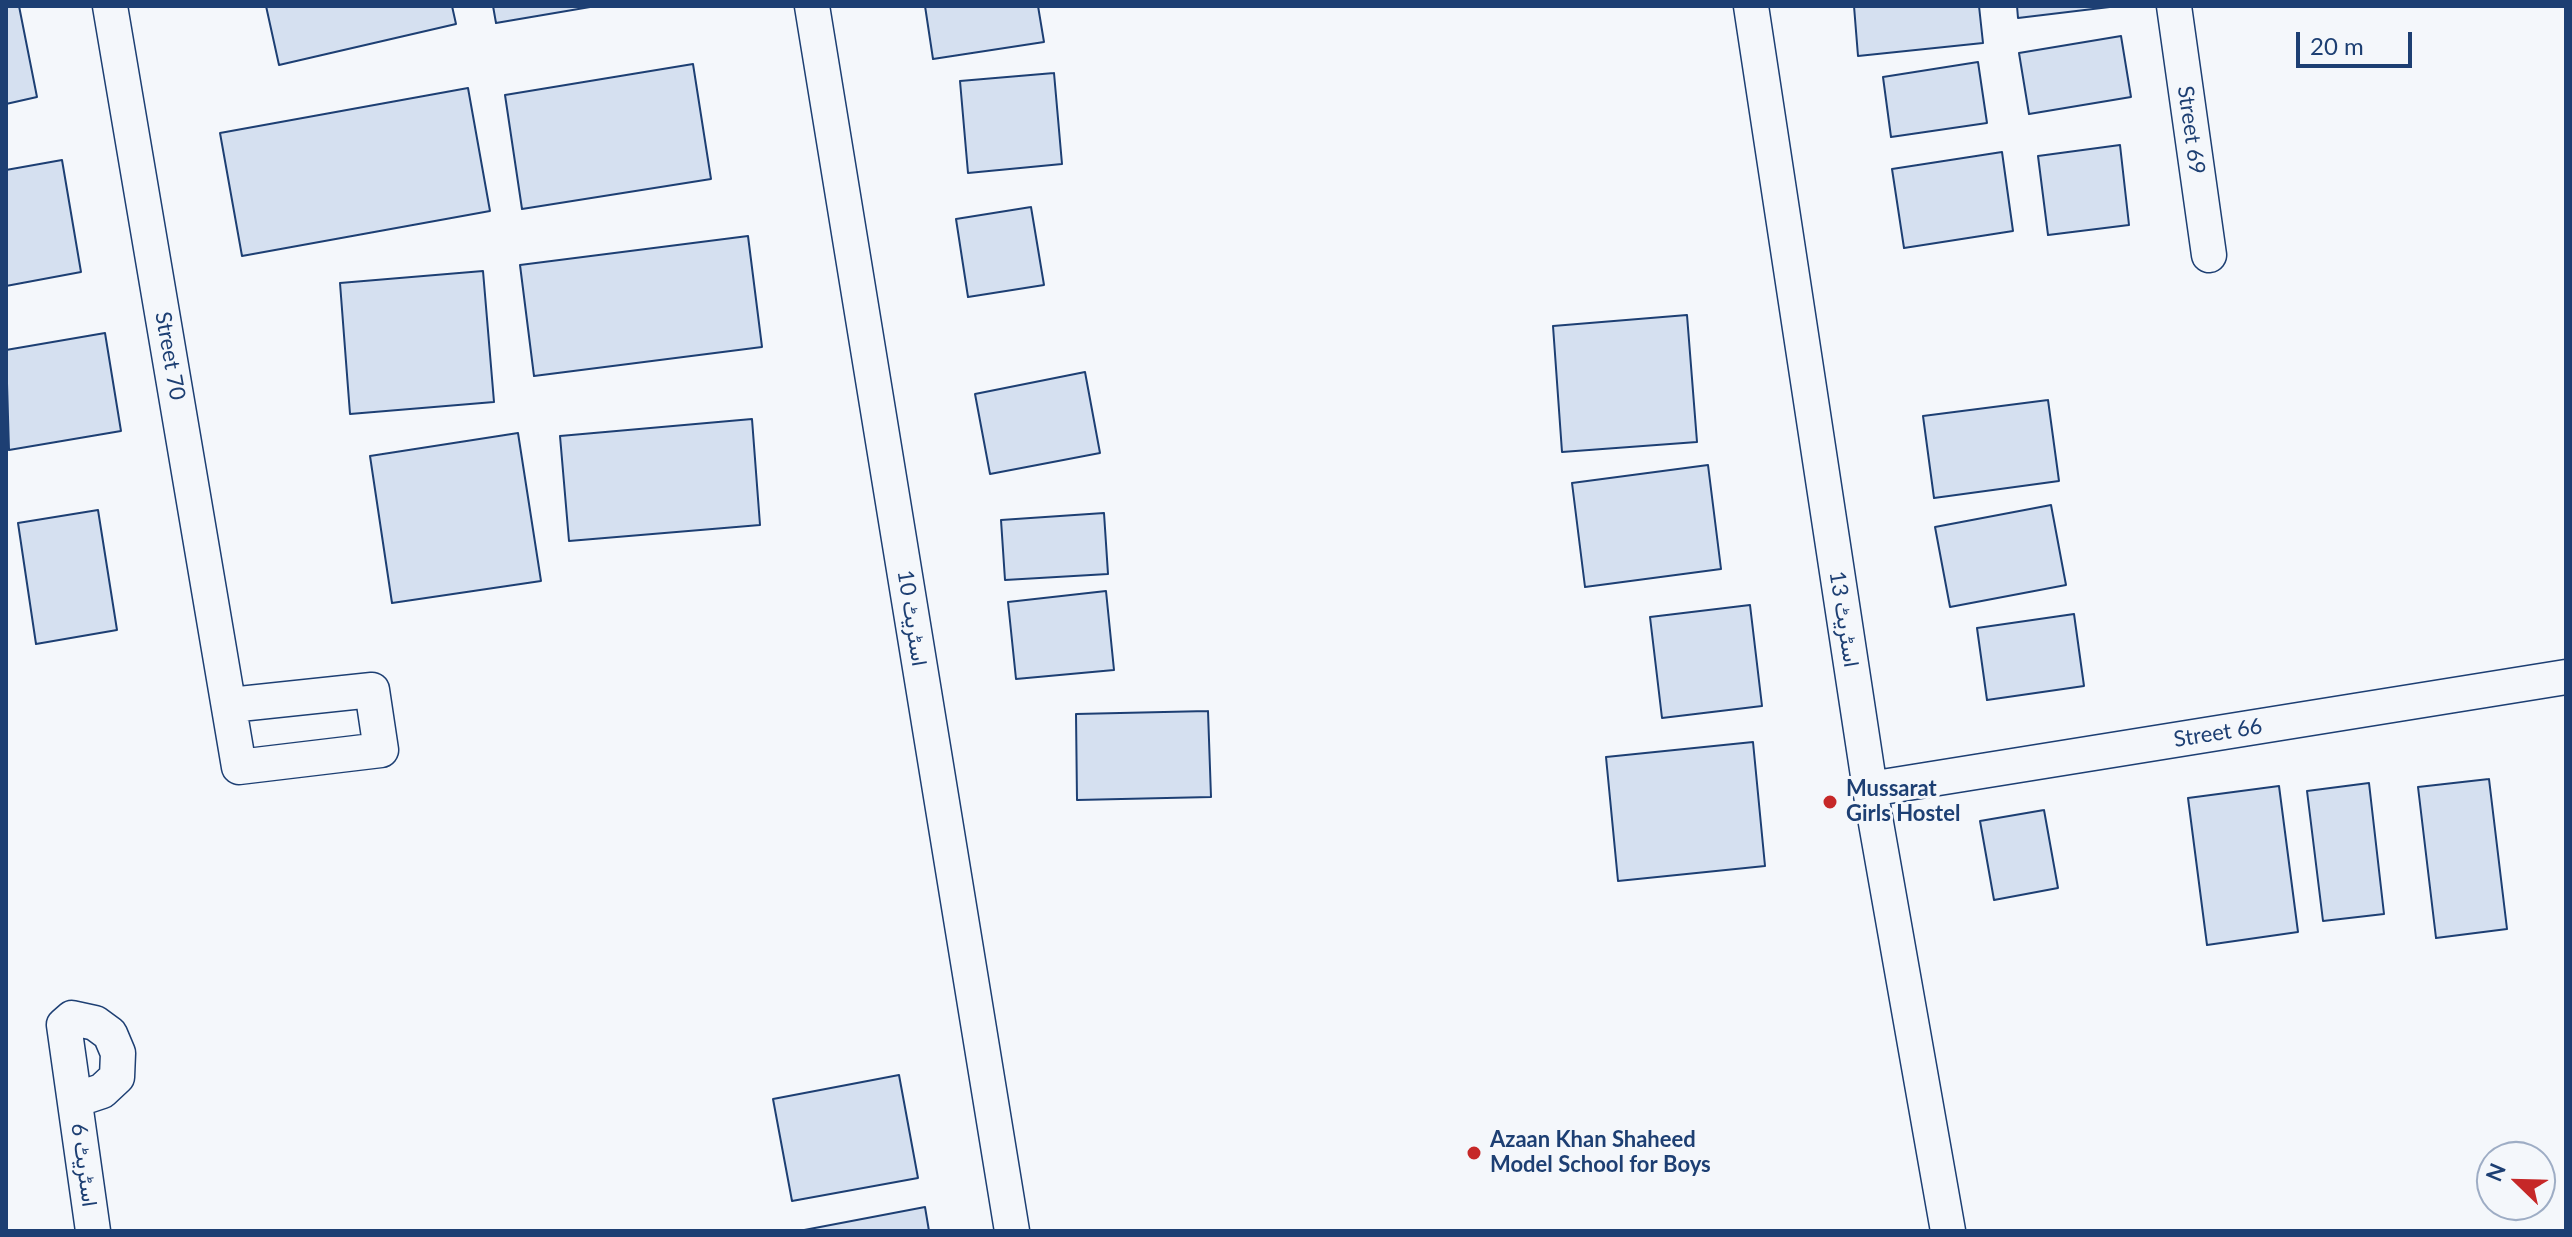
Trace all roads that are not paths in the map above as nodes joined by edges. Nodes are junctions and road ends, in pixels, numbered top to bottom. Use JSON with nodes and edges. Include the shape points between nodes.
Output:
{"nodes":[{"id":1,"x":110,"y":6,"type":"edge"},
{"id":2,"x":812,"y":6,"type":"edge"},
{"id":3,"x":1751,"y":6,"type":"edge"},
{"id":4,"x":2174,"y":6,"type":"edge"},
{"id":5,"x":2209,"y":255,"type":"dead end"},
{"id":6,"x":2566,"y":677,"type":"edge"},
{"id":7,"x":230,"y":705,"type":"dead end"},
{"id":8,"x":1870,"y":789,"type":"junction"},
{"id":9,"x":75,"y":1100,"type":"dead end"},
{"id":10,"x":93,"y":1231,"type":"edge"},
{"id":11,"x":1012,"y":1231,"type":"edge"},
{"id":12,"x":1948,"y":1231,"type":"edge"}],
"edges":[{"from":1,"to":7,"type":"street","name":"Street 70"},
{"from":2,"to":11,"type":"street","name":"اسٹریٹ 10"},
{"from":3,"to":8,"type":"street","name":"اسٹریٹ 13"},
{"from":4,"to":5,"type":"street","name":"Street 69"},
{"from":6,"to":8,"type":"street","name":"Street 66"},
{"from":8,"to":12,"type":"street","name":"اسٹریٹ 13"},
{"from":9,"to":10,"type":"street","name":"اسٹریٹ 6"}]}
